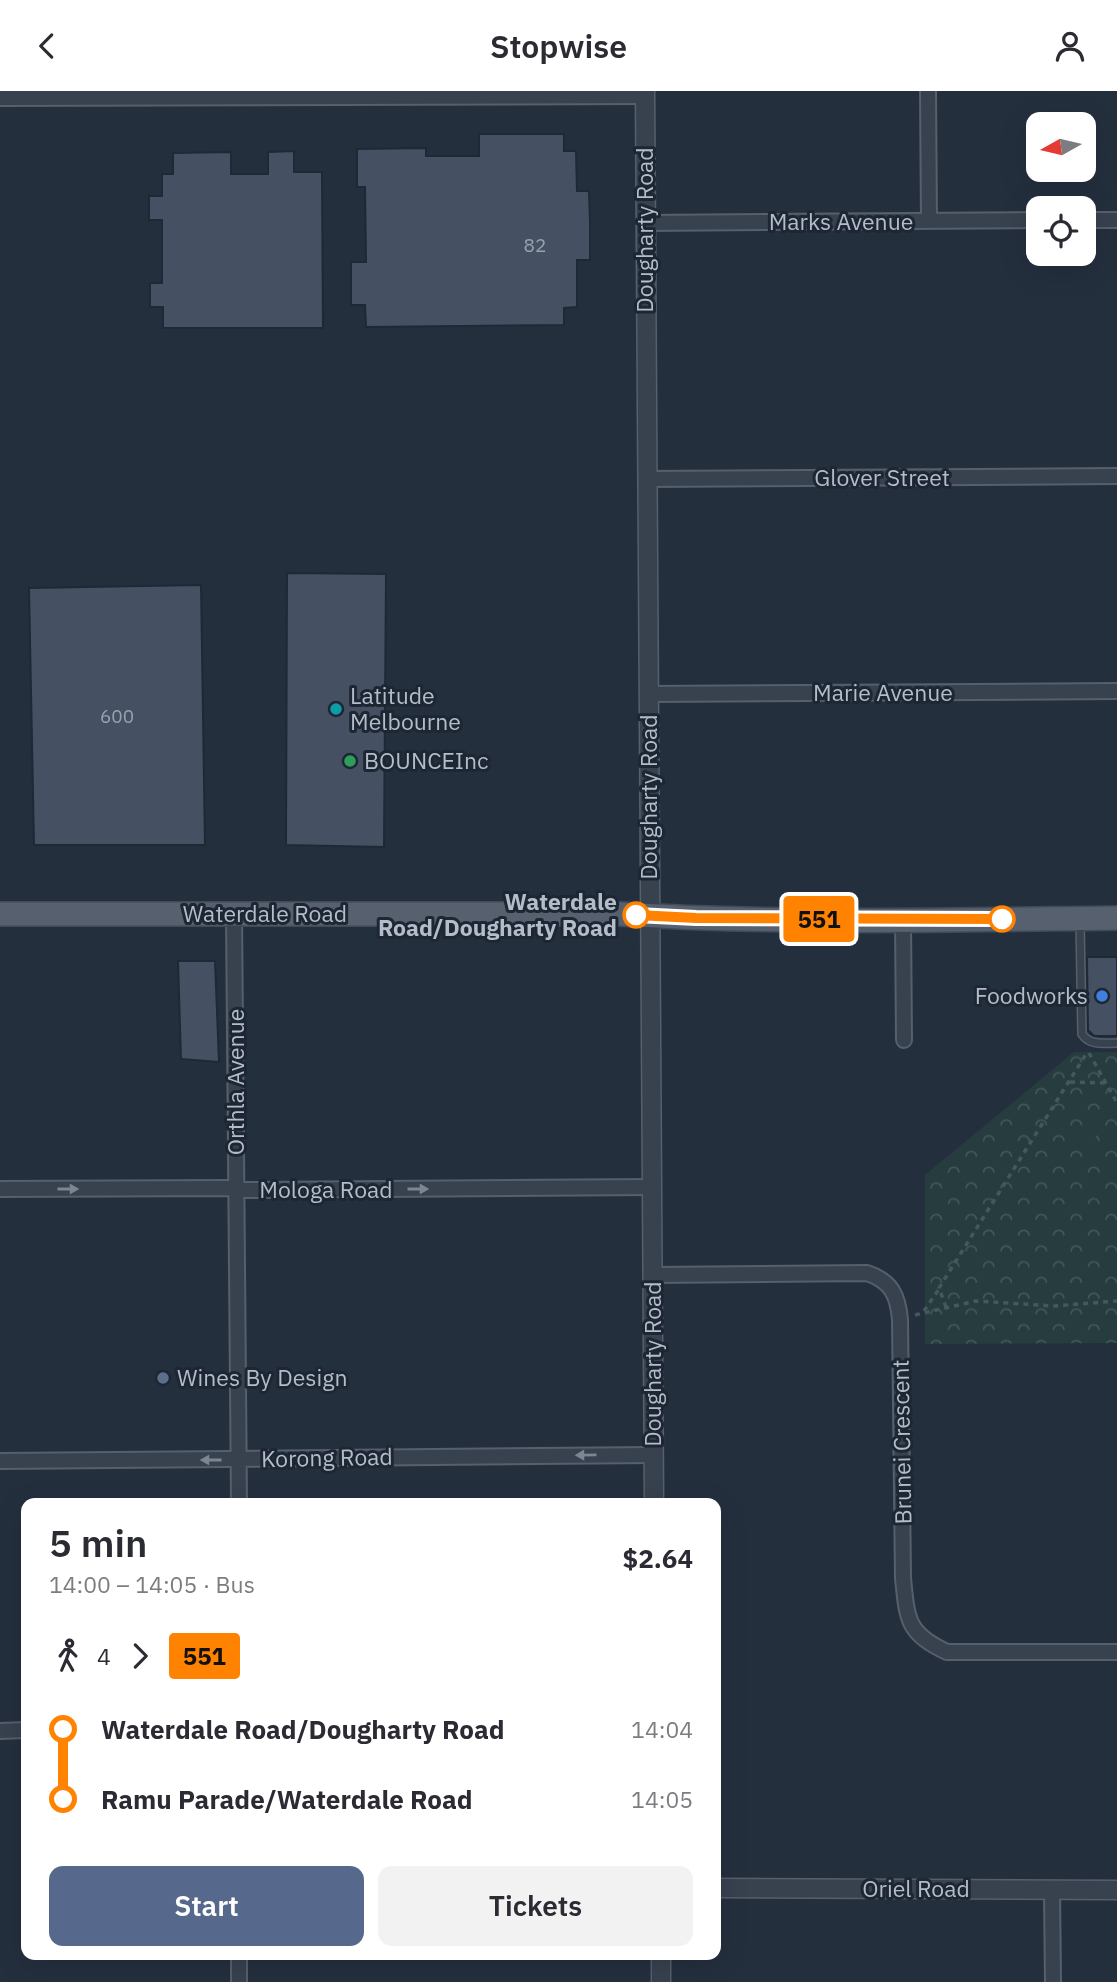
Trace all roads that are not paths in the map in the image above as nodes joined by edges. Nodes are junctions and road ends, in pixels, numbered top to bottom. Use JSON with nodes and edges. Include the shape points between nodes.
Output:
{"nodes":[{"id":1,"x":928,"y":91,"type":"edge"},
{"id":2,"x":645,"y":93,"type":"edge"},
{"id":3,"x":0,"y":99,"type":"edge"},
{"id":4,"x":1026,"y":220,"type":"edge"},
{"id":5,"x":1096,"y":220,"type":"edge"},
{"id":6,"x":1117,"y":220,"type":"edge"},
{"id":7,"x":929,"y":221,"type":"junction"},
{"id":8,"x":645,"y":222,"type":"junction"},
{"id":9,"x":1117,"y":476,"type":"edge"},
{"id":10,"x":647,"y":479,"type":"junction"},
{"id":11,"x":1117,"y":691,"type":"edge"},
{"id":12,"x":648,"y":694,"type":"junction"},
{"id":13,"x":234,"y":913,"type":"junction"},
{"id":14,"x":0,"y":914,"type":"edge"},
{"id":15,"x":649,"y":916,"type":"junction"},
{"id":16,"x":1117,"y":918,"type":"edge"},
{"id":17,"x":1080,"y":919,"type":"junction"},
{"id":18,"x":903,"y":920,"type":"junction"},
{"id":19,"x":904,"y":1040,"type":"dead end"},
{"id":20,"x":1117,"y":1043,"type":"edge"},
{"id":21,"x":651,"y":1187,"type":"junction"},
{"id":22,"x":0,"y":1189,"type":"edge"},
{"id":23,"x":236,"y":1189,"type":"junction"},
{"id":24,"x":652,"y":1275,"type":"junction"},
{"id":25,"x":654,"y":1454,"type":"junction"},
{"id":26,"x":239,"y":1459,"type":"junction"},
{"id":27,"x":0,"y":1461,"type":"edge"},
{"id":28,"x":239,"y":1498,"type":"edge"},
{"id":29,"x":654,"y":1498,"type":"edge"},
{"id":30,"x":1117,"y":1652,"type":"edge"},
{"id":31,"x":21,"y":1730,"type":"edge"},
{"id":32,"x":0,"y":1731,"type":"edge"},
{"id":33,"x":721,"y":1888,"type":"edge"},
{"id":34,"x":1052,"y":1890,"type":"junction"},
{"id":35,"x":1117,"y":1890,"type":"edge"},
{"id":36,"x":239,"y":1960,"type":"edge"},
{"id":37,"x":661,"y":1960,"type":"edge"},
{"id":38,"x":239,"y":1982,"type":"edge"},
{"id":39,"x":662,"y":1982,"type":"edge"},
{"id":40,"x":1053,"y":1982,"type":"edge"}],
"edges":[{"from":1,"to":7,"type":"street"},
{"from":2,"to":3,"type":"street"},
{"from":2,"to":8,"type":"street","name":"Dougharty Road"},
{"from":4,"to":7,"type":"street","name":"Marks Avenue"},
{"from":5,"to":6,"type":"street"},
{"from":7,"to":8,"type":"street","name":"Marks Avenue"},
{"from":8,"to":10,"type":"street","name":"Dougharty Road"},
{"from":9,"to":10,"type":"street","name":"Glover Street"},
{"from":10,"to":12,"type":"street","name":"Dougharty Road"},
{"from":11,"to":12,"type":"street","name":"Marie Avenue"},
{"from":12,"to":15,"type":"street","name":"Dougharty Road"},
{"from":13,"to":14,"type":"main road","name":"Waterdale Road"},
{"from":13,"to":15,"type":"main road","name":"Waterdale Road"},
{"from":13,"to":23,"type":"street","name":"Orthla Avenue"},
{"from":15,"to":18,"type":"main road","name":"Waterdale Road"},
{"from":15,"to":21,"type":"street","name":"Dougharty Road"},
{"from":16,"to":17,"type":"main road","name":"Waterdale Road"},
{"from":17,"to":18,"type":"main road","name":"Waterdale Road"},
{"from":17,"to":20,"type":"lane","via":[[1081,1028],[1087,1041]]},
{"from":18,"to":19,"type":"street"},
{"from":23,"to":21,"type":"street","name":"Mologa Road","one_way":true},
{"from":21,"to":24,"type":"street","name":"Dougharty Road"},
{"from":22,"to":23,"type":"street","name":"Mologa Road","one_way":true},
{"from":23,"to":26,"type":"street","name":"Orthla Avenue"},
{"from":24,"to":25,"type":"street","name":"Dougharty Road"},
{"from":24,"to":30,"type":"street","name":"Brunei Crescent","via":[[867,1273],[878,1277],[894,1290],[901,1319],[903,1578],[906,1615],[914,1630],[947,1653]]},
{"from":25,"to":26,"type":"street","name":"Korong Road","one_way":true},
{"from":25,"to":29,"type":"street","name":"Dougharty Road"},
{"from":26,"to":27,"type":"street","name":"Korong Road","one_way":true},
{"from":26,"to":28,"type":"street","name":"Orthla Avenue"},
{"from":31,"to":32,"type":"street"},
{"from":33,"to":34,"type":"street","name":"Oriel Road"},
{"from":34,"to":35,"type":"street","name":"Oriel Road"},
{"from":34,"to":40,"type":"street"},
{"from":36,"to":38,"type":"street"},
{"from":37,"to":39,"type":"street"}]}
